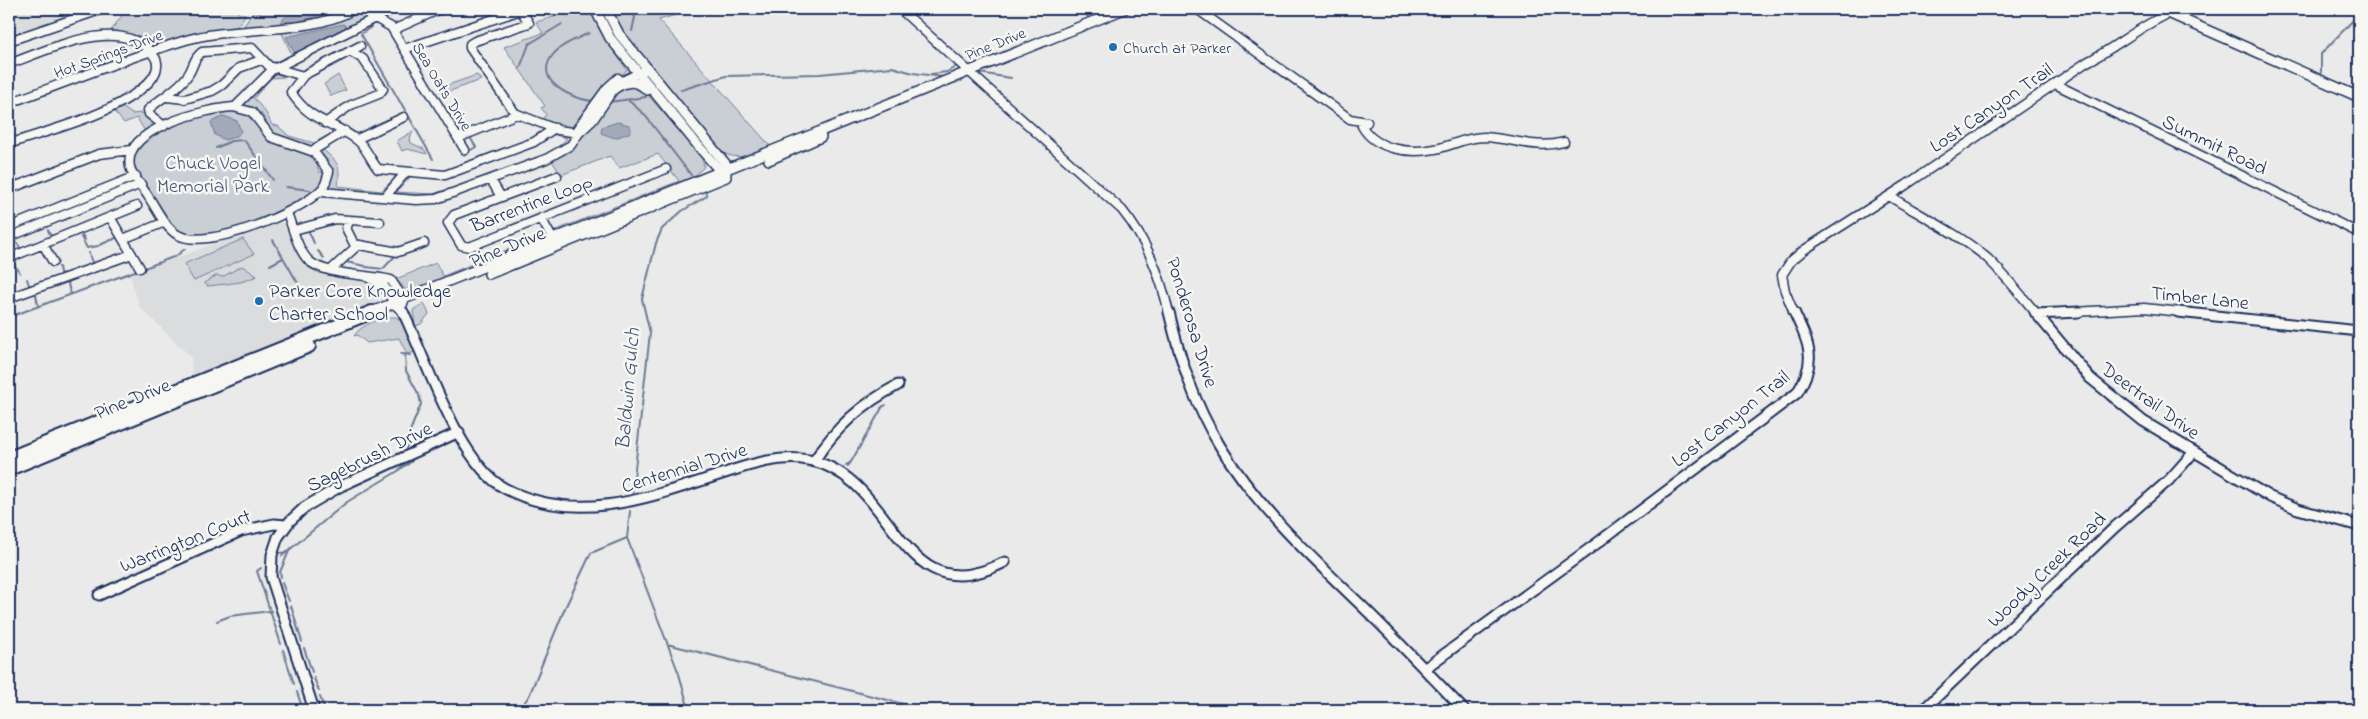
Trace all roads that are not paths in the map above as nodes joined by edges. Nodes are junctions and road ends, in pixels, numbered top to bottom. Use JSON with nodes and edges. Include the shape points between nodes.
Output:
{"nodes":[{"id":1,"x":103,"y":9,"type":"edge"},
{"id":2,"x":345,"y":9,"type":"edge"},
{"id":3,"x":354,"y":9,"type":"edge"},
{"id":4,"x":393,"y":9,"type":"edge"},
{"id":5,"x":440,"y":9,"type":"edge"},
{"id":6,"x":520,"y":9,"type":"edge"},
{"id":7,"x":595,"y":9,"type":"edge"},
{"id":8,"x":606,"y":9,"type":"edge"},
{"id":9,"x":900,"y":9,"type":"edge"},
{"id":10,"x":1124,"y":9,"type":"edge"},
{"id":11,"x":1197,"y":9,"type":"edge"},
{"id":12,"x":2159,"y":9,"type":"edge"},
{"id":13,"x":2170,"y":13,"type":"junction"},
{"id":14,"x":336,"y":16,"type":"junction"},
{"id":15,"x":375,"y":18,"type":"junction"},
{"id":16,"x":393,"y":30,"type":"junction"},
{"id":17,"x":9,"y":41,"type":"edge"},
{"id":18,"x":360,"y":46,"type":"dead end"},
{"id":19,"x":404,"y":48,"type":"junction"},
{"id":20,"x":151,"y":52,"type":"junction"},
{"id":21,"x":350,"y":52,"type":"junction"},
{"id":22,"x":261,"y":60,"type":"junction"},
{"id":23,"x":9,"y":64,"type":"edge"},
{"id":24,"x":275,"y":68,"type":"junction"},
{"id":25,"x":969,"y":70,"type":"junction"},
{"id":26,"x":641,"y":71,"type":"junction"},
{"id":27,"x":302,"y":76,"type":"junction"},
{"id":28,"x":2057,"y":85,"type":"junction"},
{"id":29,"x":614,"y":89,"type":"junction"},
{"id":30,"x":166,"y":97,"type":"junction"},
{"id":31,"x":906,"y":97,"type":"junction"},
{"id":32,"x":2359,"y":97,"type":"edge"},
{"id":33,"x":608,"y":98,"type":"joint"},
{"id":34,"x":660,"y":100,"type":"junction"},
{"id":35,"x":9,"y":103,"type":"edge"},
{"id":36,"x":235,"y":107,"type":"junction"},
{"id":37,"x":517,"y":114,"type":"junction"},
{"id":38,"x":404,"y":117,"type":"dead end"},
{"id":39,"x":325,"y":123,"type":"junction"},
{"id":40,"x":164,"y":126,"type":"junction"},
{"id":41,"x":555,"y":128,"type":"junction"},
{"id":42,"x":345,"y":131,"type":"junction"},
{"id":43,"x":579,"y":133,"type":"junction"},
{"id":44,"x":458,"y":138,"type":"junction"},
{"id":45,"x":357,"y":139,"type":"junction"},
{"id":46,"x":1564,"y":142,"type":"dead end"},
{"id":47,"x":9,"y":144,"type":"edge"},
{"id":48,"x":781,"y":145,"type":"junction"},
{"id":49,"x":700,"y":148,"type":"junction"},
{"id":50,"x":132,"y":150,"type":"junction"},
{"id":51,"x":465,"y":150,"type":"dead end"},
{"id":52,"x":312,"y":151,"type":"junction"},
{"id":53,"x":718,"y":154,"type":"junction"},
{"id":54,"x":666,"y":169,"type":"dead end"},
{"id":55,"x":726,"y":171,"type":"junction"},
{"id":56,"x":406,"y":172,"type":"junction"},
{"id":57,"x":136,"y":176,"type":"junction"},
{"id":58,"x":557,"y":176,"type":"dead end"},
{"id":59,"x":491,"y":180,"type":"junction"},
{"id":60,"x":140,"y":184,"type":"junction"},
{"id":61,"x":9,"y":188,"type":"edge"},
{"id":62,"x":322,"y":192,"type":"junction"},
{"id":63,"x":1889,"y":196,"type":"junction"},
{"id":64,"x":385,"y":197,"type":"junction"},
{"id":65,"x":501,"y":197,"type":"junction"},
{"id":66,"x":650,"y":198,"type":"junction"},
{"id":67,"x":137,"y":206,"type":"dead end"},
{"id":68,"x":287,"y":213,"type":"junction"},
{"id":69,"x":110,"y":217,"type":"junction"},
{"id":70,"x":541,"y":218,"type":"junction"},
{"id":71,"x":350,"y":220,"type":"junction"},
{"id":72,"x":165,"y":222,"type":"junction"},
{"id":73,"x":380,"y":222,"type":"dead end"},
{"id":74,"x":9,"y":227,"type":"edge"},
{"id":75,"x":295,"y":233,"type":"junction"},
{"id":76,"x":2359,"y":233,"type":"edge"},
{"id":77,"x":9,"y":237,"type":"edge"},
{"id":78,"x":552,"y":238,"type":"junction"},
{"id":79,"x":123,"y":239,"type":"junction"},
{"id":80,"x":424,"y":243,"type":"dead end"},
{"id":81,"x":43,"y":244,"type":"junction"},
{"id":82,"x":358,"y":245,"type":"junction"},
{"id":83,"x":132,"y":254,"type":"junction"},
{"id":84,"x":9,"y":258,"type":"edge"},
{"id":85,"x":53,"y":262,"type":"dead end"},
{"id":86,"x":140,"y":268,"type":"dead end"},
{"id":87,"x":332,"y":269,"type":"junction"},
{"id":88,"x":9,"y":298,"type":"edge"},
{"id":89,"x":400,"y":304,"type":"junction"},
{"id":90,"x":2036,"y":314,"type":"junction"},
{"id":91,"x":2359,"y":331,"type":"edge"},
{"id":92,"x":898,"y":385,"type":"dead end"},
{"id":93,"x":459,"y":432,"type":"junction"},
{"id":94,"x":2193,"y":452,"type":"junction"},
{"id":95,"x":9,"y":458,"type":"edge"},
{"id":96,"x":814,"y":461,"type":"junction"},
{"id":97,"x":9,"y":469,"type":"edge"},
{"id":98,"x":286,"y":525,"type":"junction"},
{"id":99,"x":2359,"y":526,"type":"edge"},
{"id":100,"x":1005,"y":562,"type":"dead end"},
{"id":101,"x":99,"y":595,"type":"dead end"},
{"id":102,"x":1424,"y":669,"type":"junction"},
{"id":103,"x":314,"y":710,"type":"edge"},
{"id":104,"x":1464,"y":710,"type":"edge"},
{"id":105,"x":1923,"y":710,"type":"edge"}],
"edges":[{"from":1,"to":17,"type":"street"},
{"from":2,"to":14,"type":"street","name":"Hot Springs Drive"},
{"from":3,"to":14,"type":"street","name":"Hot Springs Drive"},
{"from":4,"to":15,"type":"street"},
{"from":5,"to":16,"type":"street"},
{"from":6,"to":19,"type":"street"},
{"from":6,"to":37,"type":"street","via":[[528,24],[475,41],[470,46]]},
{"from":7,"to":26,"type":"main road","via":[[604,30]]},
{"from":8,"to":26,"type":"main road"},
{"from":9,"to":25,"type":"street","name":"Ponderosa Drive"},
{"from":10,"to":25,"type":"main road","name":"Pine Drive"},
{"from":11,"to":46,"type":"street","via":[[1350,118],[1367,122],[1362,126],[1363,130],[1384,145],[1420,151],[1484,137],[1547,146]]},
{"from":12,"to":13,"type":"main road"},
{"from":13,"to":28,"type":"street","name":"Lost Canyon Trail","via":[[2143,27]]},
{"from":13,"to":32,"type":"main road"},
{"from":14,"to":20,"type":"street","name":"Hot Springs Drive","via":[[286,28],[209,34]]},
{"from":15,"to":16,"type":"street","name":"Sea Oats Drive"},
{"from":15,"to":24,"type":"street"},
{"from":16,"to":19,"type":"street","name":"Sea Oats Drive"},
{"from":18,"to":21,"type":"street"},
{"from":19,"to":44,"type":"street","name":"Sea Oats Drive"},
{"from":20,"to":23,"type":"street","via":[[136,39],[107,36],[73,42]]},
{"from":20,"to":35,"type":"street","name":"Hot Springs Drive"},
{"from":20,"to":47,"type":"street","via":[[157,62],[156,72],[134,94],[108,108]]},
{"from":21,"to":27,"type":"street"},
{"from":21,"to":39,"type":"street","via":[[363,59],[383,90],[350,105]]},
{"from":22,"to":24,"type":"street"},
{"from":22,"to":30,"type":"street","via":[[239,68],[221,86],[209,92],[185,99]]},
{"from":22,"to":30,"type":"street","via":[[256,50],[251,48],[202,52],[196,56],[187,78]]},
{"from":24,"to":27,"type":"street"},
{"from":24,"to":36,"type":"street"},
{"from":25,"to":31,"type":"main road","name":"Pine Drive"},
{"from":25,"to":102,"type":"street","name":"Ponderosa Drive","via":[[1122,210],[1135,226],[1158,269],[1190,386],[1224,453],[1273,518]]},
{"from":26,"to":29,"type":"street","via":[[619,82]]},
{"from":26,"to":34,"type":"main road"},
{"from":26,"to":43,"type":"street","via":[[615,80],[577,129]]},
{"from":26,"to":53,"type":"main road","via":[[677,104]]},
{"from":27,"to":39,"type":"street","via":[[291,93],[303,111],[314,120]]},
{"from":28,"to":63,"type":"street","name":"Lost Canyon Trail"},
{"from":28,"to":76,"type":"street","name":"Summit Road"},
{"from":29,"to":33,"type":"street"},
{"from":29,"to":34,"type":"main road","via":[[637,82],[653,99]]},
{"from":30,"to":40,"type":"street","via":[[148,112]]},
{"from":31,"to":48,"type":"main road","name":"Pine Drive"},
{"from":31,"to":55,"type":"main road","name":"Pine Drive","via":[[816,140]]},
{"from":33,"to":43,"type":"street","via":[[584,131]]},
{"from":34,"to":49,"type":"main road"},
{"from":36,"to":40,"type":"street","via":[[208,110]]},
{"from":36,"to":52,"type":"street","via":[[255,112],[266,132],[275,139]]},
{"from":37,"to":41,"type":"street"},
{"from":37,"to":44,"type":"street"},
{"from":38,"to":45,"type":"street"},
{"from":39,"to":42,"type":"street"},
{"from":40,"to":50,"type":"street","via":[[144,137]]},
{"from":41,"to":43,"type":"street"},
{"from":41,"to":56,"type":"street","via":[[536,141],[445,175]]},
{"from":42,"to":45,"type":"street"},
{"from":42,"to":52,"type":"street"},
{"from":43,"to":59,"type":"street","via":[[561,152]]},
{"from":44,"to":51,"type":"street","name":"Sea Oats Drive"},
{"from":45,"to":56,"type":"street","via":[[377,169]]},
{"from":48,"to":53,"type":"main road","via":[[743,158]]},
{"from":48,"to":55,"type":"main road","name":"Pine Drive"},
{"from":49,"to":55,"type":"main road"},
{"from":49,"to":66,"type":"main road","via":[[708,162],[701,174]]},
{"from":50,"to":57,"type":"street","via":[[128,163]]},
{"from":50,"to":61,"type":"street","via":[[96,155]]},
{"from":52,"to":62,"type":"street","via":[[328,172],[328,182]]},
{"from":53,"to":55,"type":"main road"},
{"from":54,"to":70,"type":"street","name":"Barrentine Loop"},
{"from":55,"to":66,"type":"main road","name":"Pine Drive"},
{"from":55,"to":89,"type":"main road","name":"Pine Drive"},
{"from":56,"to":64,"type":"street"},
{"from":57,"to":60,"type":"street"},
{"from":57,"to":74,"type":"street"},
{"from":58,"to":65,"type":"street","name":"Barrentine Loop"},
{"from":59,"to":64,"type":"street","via":[[434,200]]},
{"from":59,"to":65,"type":"street"},
{"from":60,"to":72,"type":"street"},
{"from":60,"to":77,"type":"street"},
{"from":62,"to":64,"type":"street"},
{"from":62,"to":68,"type":"street"},
{"from":63,"to":90,"type":"street","name":"Deertrail Drive","via":[[1976,249],[2005,276]]},
{"from":63,"to":102,"type":"street","name":"Lost Canyon Trail","via":[[1804,250],[1782,275],[1784,290],[1808,346],[1811,361],[1809,377],[1796,393]]},
{"from":65,"to":70,"type":"street","name":"Barrentine Loop","via":[[449,219],[460,245],[471,246]]},
{"from":66,"to":78,"type":"main road","name":"Pine Drive"},
{"from":67,"to":69,"type":"street"},
{"from":68,"to":72,"type":"street","via":[[226,235],[202,239],[178,236]]},
{"from":68,"to":75,"type":"street","name":"Centennial Drive"},
{"from":69,"to":79,"type":"street"},
{"from":69,"to":81,"type":"street"},
{"from":70,"to":78,"type":"street"},
{"from":71,"to":73,"type":"street"},
{"from":71,"to":75,"type":"street","via":[[333,219]]},
{"from":71,"to":82,"type":"street","via":[[346,230],[353,243]]},
{"from":72,"to":79,"type":"street"},
{"from":75,"to":87,"type":"street","name":"Centennial Drive","via":[[309,261]]},
{"from":78,"to":89,"type":"main road","name":"Pine Drive"},
{"from":79,"to":83,"type":"street"},
{"from":80,"to":82,"type":"street","via":[[399,252]]},
{"from":81,"to":84,"type":"street"},
{"from":81,"to":85,"type":"street"},
{"from":82,"to":87,"type":"street"},
{"from":83,"to":86,"type":"street"},
{"from":83,"to":88,"type":"street"},
{"from":87,"to":89,"type":"street","name":"Centennial Drive","via":[[365,276],[385,288]]},
{"from":89,"to":93,"type":"street","name":"Centennial Drive"},
{"from":89,"to":95,"type":"main road","name":"Pine Drive"},
{"from":89,"to":97,"type":"main road","name":"Pine Drive"},
{"from":90,"to":91,"type":"street","name":"Timber Lane","via":[[2144,308]]},
{"from":90,"to":94,"type":"street","name":"Deertrail Drive","via":[[2090,378],[2143,421]]},
{"from":92,"to":96,"type":"street","via":[[846,418]]},
{"from":93,"to":96,"type":"street","name":"Centennial Drive","via":[[479,467],[498,484],[532,500],[575,507],[609,506],[653,498],[761,462],[785,459]]},
{"from":93,"to":98,"type":"street","name":"Sagebrush Drive","via":[[330,491]]},
{"from":94,"to":99,"type":"street","name":"Deertrail Drive","via":[[2284,504]]},
{"from":94,"to":105,"type":"street","name":"Woody Creek Road","via":[[2169,480],[2115,527]]},
{"from":96,"to":100,"type":"street","name":"Centennial Drive","via":[[840,470],[859,484],[914,557],[934,572],[971,576]]},
{"from":98,"to":101,"type":"street","name":"Warrington Court","via":[[274,524],[241,531]]},
{"from":98,"to":103,"type":"street","name":"Sagebrush Drive","via":[[272,555],[271,577]]},
{"from":102,"to":104,"type":"street","name":"Ponderosa Drive"}]}
